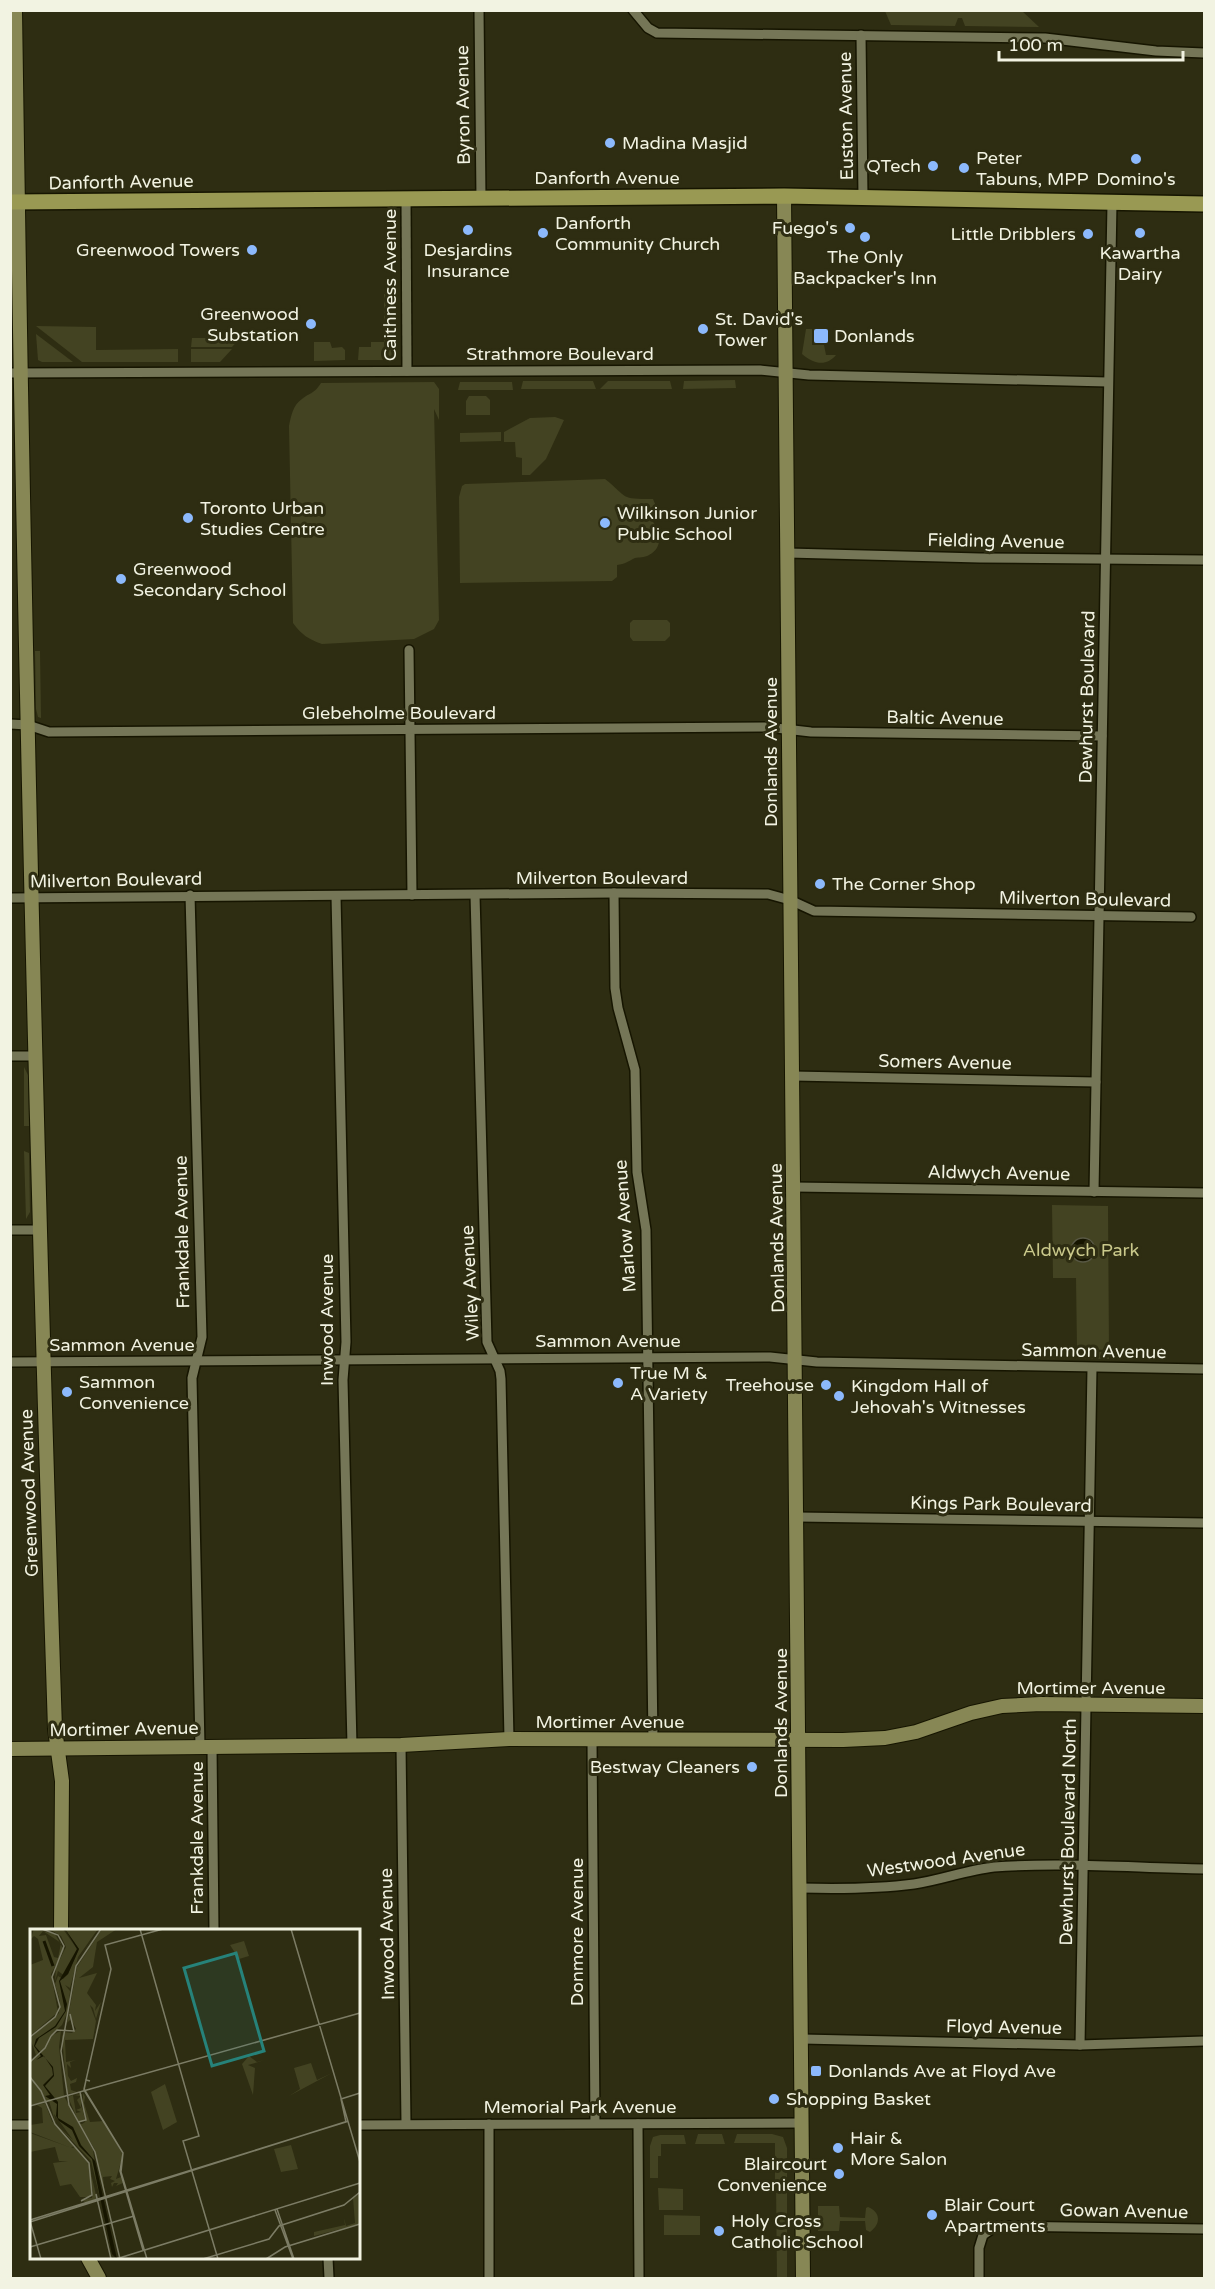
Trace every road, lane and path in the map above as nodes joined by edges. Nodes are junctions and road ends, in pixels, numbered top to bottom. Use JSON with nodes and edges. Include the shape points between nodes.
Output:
{"nodes":[{"id":1,"x":15,"y":10,"type":"edge"},
{"id":2,"x":479,"y":10,"type":"edge"},
{"id":3,"x":633,"y":10,"type":"edge"},
{"id":4,"x":861,"y":34,"type":"junction"},
{"id":5,"x":1204,"y":53,"type":"edge"},
{"id":6,"x":784,"y":196,"type":"junction"},
{"id":7,"x":863,"y":197,"type":"junction"},
{"id":8,"x":406,"y":199,"type":"junction"},
{"id":9,"x":481,"y":199,"type":"junction"},
{"id":10,"x":14,"y":202,"type":"edge"},
{"id":11,"x":1112,"y":203,"type":"junction"},
{"id":12,"x":1204,"y":204,"type":"edge"},
{"id":13,"x":407,"y":371,"type":"junction"},
{"id":14,"x":16,"y":373,"type":"edge"},
{"id":15,"x":786,"y":373,"type":"junction"},
{"id":16,"x":1108,"y":382,"type":"junction"},
{"id":17,"x":788,"y":553,"type":"junction"},
{"id":18,"x":1107,"y":559,"type":"junction"},
{"id":19,"x":1204,"y":560,"type":"edge"},
{"id":20,"x":410,"y":650,"type":"dead end"},
{"id":21,"x":10,"y":724,"type":"edge"},
{"id":22,"x":28,"y":726,"type":"junction"},
{"id":23,"x":411,"y":730,"type":"junction"},
{"id":24,"x":789,"y":730,"type":"junction"},
{"id":25,"x":1101,"y":736,"type":"junction"},
{"id":26,"x":614,"y":893,"type":"junction"},
{"id":27,"x":190,"y":895,"type":"junction"},
{"id":28,"x":412,"y":895,"type":"junction"},
{"id":29,"x":475,"y":895,"type":"junction"},
{"id":30,"x":336,"y":896,"type":"junction"},
{"id":31,"x":10,"y":898,"type":"edge"},
{"id":32,"x":32,"y":898,"type":"junction"},
{"id":33,"x":790,"y":900,"type":"junction"},
{"id":34,"x":1100,"y":916,"type":"junction"},
{"id":35,"x":1191,"y":917,"type":"dead end"},
{"id":36,"x":10,"y":1056,"type":"edge"},
{"id":37,"x":36,"y":1056,"type":"junction"},
{"id":38,"x":793,"y":1076,"type":"junction"},
{"id":39,"x":1095,"y":1082,"type":"junction"},
{"id":40,"x":794,"y":1187,"type":"junction"},
{"id":41,"x":1094,"y":1191,"type":"junction"},
{"id":42,"x":1204,"y":1192,"type":"edge"},
{"id":43,"x":10,"y":1230,"type":"edge"},
{"id":44,"x":39,"y":1230,"type":"junction"},
{"id":45,"x":648,"y":1357,"type":"junction"},
{"id":46,"x":494,"y":1358,"type":"junction"},
{"id":47,"x":344,"y":1360,"type":"junction"},
{"id":48,"x":796,"y":1360,"type":"junction"},
{"id":49,"x":10,"y":1362,"type":"edge"},
{"id":50,"x":43,"y":1362,"type":"junction"},
{"id":51,"x":196,"y":1362,"type":"junction"},
{"id":52,"x":1092,"y":1368,"type":"junction"},
{"id":53,"x":1204,"y":1369,"type":"edge"},
{"id":54,"x":798,"y":1517,"type":"junction"},
{"id":55,"x":1090,"y":1522,"type":"junction"},
{"id":56,"x":1204,"y":1523,"type":"edge"},
{"id":57,"x":1087,"y":1705,"type":"junction"},
{"id":58,"x":1204,"y":1706,"type":"edge"},
{"id":59,"x":509,"y":1739,"type":"junction"},
{"id":60,"x":592,"y":1740,"type":"junction"},
{"id":61,"x":653,"y":1740,"type":"junction"},
{"id":62,"x":799,"y":1740,"type":"junction"},
{"id":63,"x":400,"y":1744,"type":"junction"},
{"id":64,"x":352,"y":1745,"type":"junction"},
{"id":65,"x":206,"y":1746,"type":"junction"},
{"id":66,"x":10,"y":1749,"type":"edge"},
{"id":67,"x":57,"y":1749,"type":"junction"},
{"id":68,"x":1084,"y":1867,"type":"junction"},
{"id":69,"x":1204,"y":1869,"type":"edge"},
{"id":70,"x":800,"y":1888,"type":"junction"},
{"id":71,"x":61,"y":1929,"type":"edge"},
{"id":72,"x":214,"y":1929,"type":"edge"},
{"id":73,"x":802,"y":2039,"type":"junction"},
{"id":74,"x":1204,"y":2041,"type":"edge"},
{"id":75,"x":1080,"y":2045,"type":"junction"},
{"id":76,"x":406,"y":2123,"type":"junction"},
{"id":77,"x":595,"y":2123,"type":"junction"},
{"id":78,"x":802,"y":2123,"type":"junction"},
{"id":79,"x":489,"y":2124,"type":"junction"},
{"id":80,"x":638,"y":2124,"type":"junction"},
{"id":81,"x":10,"y":2125,"type":"edge"},
{"id":82,"x":30,"y":2125,"type":"edge"},
{"id":83,"x":360,"y":2125,"type":"edge"},
{"id":84,"x":1204,"y":2229,"type":"edge"},
{"id":85,"x":89,"y":2259,"type":"edge"},
{"id":86,"x":328,"y":2259,"type":"edge"},
{"id":87,"x":99,"y":2278,"type":"edge"},
{"id":88,"x":329,"y":2278,"type":"edge"},
{"id":89,"x":489,"y":2278,"type":"edge"},
{"id":90,"x":639,"y":2278,"type":"edge"},
{"id":91,"x":803,"y":2278,"type":"edge"},
{"id":92,"x":979,"y":2278,"type":"edge"}],
"edges":[{"from":1,"to":10,"type":"street","name":"Greenwood Avenue"},
{"from":2,"to":9,"type":"street","name":"Byron Avenue"},
{"from":3,"to":4,"type":"street","via":[[657,33]]},
{"from":4,"to":5,"type":"street","via":[[1045,38]]},
{"from":4,"to":7,"type":"street","name":"Euston Avenue"},
{"from":6,"to":7,"type":"main road","name":"Danforth Avenue"},
{"from":6,"to":9,"type":"main road","name":"Danforth Avenue"},
{"from":6,"to":15,"type":"street","name":"Donlands Avenue"},
{"from":7,"to":11,"type":"main road","name":"Danforth Avenue"},
{"from":8,"to":9,"type":"main road","name":"Danforth Avenue"},
{"from":8,"to":10,"type":"main road","name":"Danforth Avenue"},
{"from":8,"to":13,"type":"street","name":"Caithness Avenue"},
{"from":10,"to":14,"type":"street","name":"Greenwood Avenue"},
{"from":11,"to":12,"type":"main road","name":"Danforth Avenue"},
{"from":11,"to":16,"type":"street","name":"Dewhurst Boulevard"},
{"from":13,"to":14,"type":"street","name":"Strathmore Boulevard"},
{"from":13,"to":15,"type":"street","name":"Strathmore Boulevard"},
{"from":14,"to":22,"type":"street","name":"Greenwood Avenue"},
{"from":15,"to":16,"type":"street","name":"Strathmore Boulevard"},
{"from":15,"to":17,"type":"street","name":"Donlands Avenue"},
{"from":16,"to":18,"type":"street","name":"Dewhurst Boulevard"},
{"from":17,"to":18,"type":"street","name":"Fielding Avenue"},
{"from":17,"to":24,"type":"street","name":"Donlands Avenue"},
{"from":18,"to":19,"type":"street","name":"Fielding Avenue"},
{"from":18,"to":25,"type":"street","name":"Dewhurst Boulevard"},
{"from":20,"to":23,"type":"street"},
{"from":21,"to":22,"type":"street","name":"Glebeholme Boulevard"},
{"from":22,"to":23,"type":"street","name":"Glebeholme Boulevard","via":[[49,732]]},
{"from":22,"to":32,"type":"street","name":"Greenwood Avenue"},
{"from":23,"to":24,"type":"street","name":"Glebeholme Boulevard"},
{"from":23,"to":28,"type":"street"},
{"from":24,"to":25,"type":"street","name":"Baltic Avenue"},
{"from":24,"to":33,"type":"street","name":"Donlands Avenue"},
{"from":25,"to":34,"type":"street","name":"Dewhurst Boulevard"},
{"from":26,"to":29,"type":"street","name":"Milverton Boulevard"},
{"from":26,"to":33,"type":"street","name":"Milverton Boulevard","via":[[768,894]]},
{"from":26,"to":45,"type":"street","name":"Marlow Avenue","via":[[615,988],[635,1070],[637,1172],[646,1230]]},
{"from":27,"to":30,"type":"street","name":"Milverton Boulevard"},
{"from":27,"to":32,"type":"street","name":"Milverton Boulevard"},
{"from":27,"to":51,"type":"street","name":"Frankdale Avenue","via":[[202,1337]]},
{"from":28,"to":29,"type":"street","name":"Milverton Boulevard"},
{"from":28,"to":30,"type":"street","name":"Milverton Boulevard"},
{"from":29,"to":46,"type":"street","name":"Wiley Avenue","via":[[487,1342]]},
{"from":30,"to":47,"type":"street","name":"Inwood Avenue"},
{"from":31,"to":32,"type":"street","name":"Milverton Boulevard"},
{"from":32,"to":37,"type":"street","name":"Greenwood Avenue"},
{"from":33,"to":34,"type":"street","name":"Milverton Boulevard","via":[[814,911]]},
{"from":33,"to":38,"type":"street","name":"Donlands Avenue"},
{"from":34,"to":35,"type":"street","name":"Milverton Boulevard"},
{"from":34,"to":39,"type":"street","name":"Dewhurst Boulevard"},
{"from":36,"to":37,"type":"street"},
{"from":37,"to":44,"type":"street","name":"Greenwood Avenue"},
{"from":38,"to":39,"type":"street","name":"Somers Avenue"},
{"from":38,"to":40,"type":"street","name":"Donlands Avenue"},
{"from":39,"to":41,"type":"street","name":"Dewhurst Boulevard"},
{"from":40,"to":41,"type":"street","name":"Aldwych Avenue"},
{"from":40,"to":48,"type":"street","name":"Donlands Avenue"},
{"from":41,"to":42,"type":"street","name":"Aldwych Avenue"},
{"from":43,"to":44,"type":"street"},
{"from":44,"to":50,"type":"street","name":"Greenwood Avenue"},
{"from":45,"to":46,"type":"street","name":"Sammon Avenue"},
{"from":45,"to":48,"type":"street","name":"Sammon Avenue"},
{"from":45,"to":61,"type":"street","name":"Marlow Avenue"},
{"from":46,"to":47,"type":"street","name":"Sammon Avenue"},
{"from":46,"to":59,"type":"street","name":"Wiley Avenue","via":[[501,1379]]},
{"from":47,"to":51,"type":"street","name":"Sammon Avenue"},
{"from":47,"to":64,"type":"street","name":"Inwood Avenue"},
{"from":48,"to":52,"type":"street","name":"Sammon Avenue"},
{"from":48,"to":54,"type":"street","name":"Donlands Avenue"},
{"from":49,"to":50,"type":"street","name":"Sammon Avenue"},
{"from":50,"to":51,"type":"street","name":"Sammon Avenue"},
{"from":50,"to":67,"type":"street","name":"Greenwood Avenue"},
{"from":51,"to":65,"type":"street","name":"Frankdale Avenue","via":[[192,1378]]},
{"from":52,"to":53,"type":"street","name":"Sammon Avenue"},
{"from":52,"to":55,"type":"street","name":"Dewhurst Boulevard North"},
{"from":54,"to":55,"type":"street","name":"Kings Park Boulevard"},
{"from":54,"to":62,"type":"street","name":"Donlands Avenue"},
{"from":55,"to":56,"type":"street","name":"Kings Park Boulevard"},
{"from":55,"to":57,"type":"street","name":"Dewhurst Boulevard North"},
{"from":57,"to":58,"type":"street","name":"Mortimer Avenue"},
{"from":57,"to":62,"type":"street","name":"Mortimer Avenue","via":[[1002,1706],[885,1738]]},
{"from":57,"to":68,"type":"street","name":"Dewhurst Boulevard North"},
{"from":59,"to":60,"type":"street","name":"Mortimer Avenue"},
{"from":59,"to":63,"type":"street","name":"Mortimer Avenue"},
{"from":60,"to":61,"type":"street","name":"Mortimer Avenue"},
{"from":60,"to":77,"type":"street","name":"Donmore Avenue"},
{"from":61,"to":62,"type":"street","name":"Mortimer Avenue"},
{"from":62,"to":70,"type":"street","name":"Donlands Avenue"},
{"from":63,"to":64,"type":"street","name":"Mortimer Avenue"},
{"from":63,"to":76,"type":"street","name":"Inwood Avenue"},
{"from":64,"to":65,"type":"street","name":"Mortimer Avenue"},
{"from":65,"to":67,"type":"street","name":"Mortimer Avenue"},
{"from":65,"to":72,"type":"street","name":"Frankdale Avenue"},
{"from":66,"to":67,"type":"street","name":"Mortimer Avenue"},
{"from":67,"to":71,"type":"street","name":"Greenwood Avenue","via":[[62,1780]]},
{"from":68,"to":69,"type":"street","name":"Westwood Avenue"},
{"from":68,"to":70,"type":"street","name":"Westwood Avenue","via":[[1028,1864],[887,1887]]},
{"from":68,"to":75,"type":"street","name":"Dewhurst Boulevard North"},
{"from":70,"to":73,"type":"street","name":"Donlands Avenue"},
{"from":73,"to":75,"type":"street","name":"Floyd Avenue"},
{"from":73,"to":78,"type":"street","name":"Donlands Avenue"},
{"from":74,"to":75,"type":"street","name":"Floyd Avenue"},
{"from":76,"to":79,"type":"street","name":"Memorial Park Avenue"},
{"from":76,"to":83,"type":"street","name":"Memorial Park Avenue"},
{"from":77,"to":79,"type":"street","name":"Memorial Park Avenue"},
{"from":77,"to":80,"type":"street","name":"Memorial Park Avenue"},
{"from":78,"to":80,"type":"street","name":"Memorial Park Avenue"},
{"from":78,"to":91,"type":"street","name":"Donlands Avenue"},
{"from":79,"to":89,"type":"street"},
{"from":80,"to":90,"type":"street"},
{"from":81,"to":82,"type":"street"},
{"from":84,"to":92,"type":"street","name":"Gowan Avenue","via":[[996,2226],[983,2235]]},
{"from":85,"to":87,"type":"street"},
{"from":86,"to":88,"type":"street"}]}
